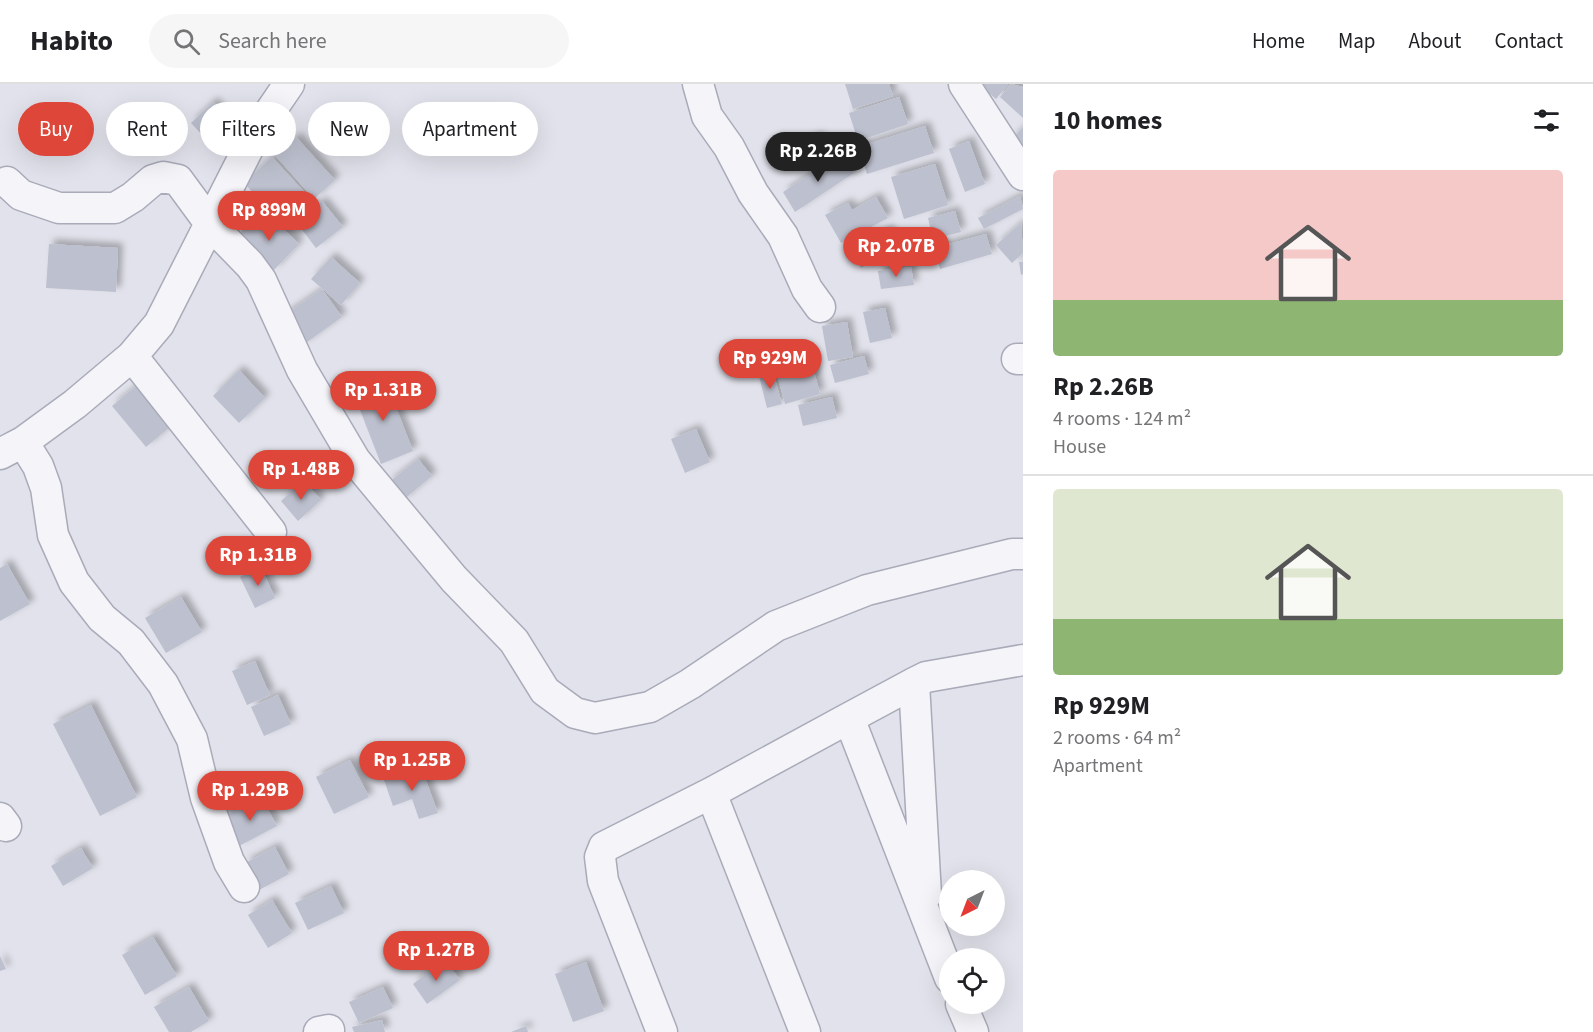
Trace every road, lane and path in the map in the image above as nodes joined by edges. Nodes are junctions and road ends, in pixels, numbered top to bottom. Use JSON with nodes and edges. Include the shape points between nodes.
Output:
{"nodes":[{"id":1,"x":289,"y":84,"type":"edge"},
{"id":2,"x":698,"y":84,"type":"edge"},
{"id":3,"x":964,"y":84,"type":"edge"},
{"id":4,"x":1023,"y":175,"type":"edge"},
{"id":5,"x":7,"y":182,"type":"dead end"},
{"id":6,"x":211,"y":225,"type":"junction"},
{"id":7,"x":820,"y":307,"type":"dead end"},
{"id":8,"x":132,"y":356,"type":"junction"},
{"id":9,"x":11,"y":448,"type":"edge"},
{"id":10,"x":271,"y":532,"type":"dead end"},
{"id":11,"x":1023,"y":554,"type":"edge"},
{"id":12,"x":1023,"y":660,"type":"edge"},
{"id":13,"x":914,"y":683,"type":"junction"},
{"id":14,"x":849,"y":718,"type":"junction"},
{"id":15,"x":711,"y":793,"type":"junction"},
{"id":16,"x":244,"y":887,"type":"dead end"},
{"id":17,"x":927,"y":925,"type":"junction"},
{"id":18,"x":939,"y":953,"type":"edge"},
{"id":19,"x":965,"y":1014,"type":"edge"},
{"id":20,"x":662,"y":1032,"type":"edge"},
{"id":21,"x":805,"y":1032,"type":"edge"},
{"id":22,"x":973,"y":1032,"type":"edge"}],
"edges":[{"from":1,"to":6,"type":"street","via":[[256,131]]},
{"from":2,"to":7,"type":"street","via":[[707,116],[783,236],[807,289]]},
{"from":3,"to":4,"type":"street"},
{"from":5,"to":6,"type":"street","via":[[21,195],[59,208],[115,208],[153,180],[178,180]]},
{"from":6,"to":8,"type":"street","via":[[159,324]]},
{"from":6,"to":11,"type":"street","via":[[261,280],[302,370],[355,460],[454,579],[514,641],[545,691],[575,713],[595,718],[650,707],[776,626],[867,590]]},
{"from":8,"to":9,"type":"street","via":[[75,404]]},
{"from":8,"to":10,"type":"street"},
{"from":9,"to":16,"type":"street","via":[[38,466],[46,488],[53,535],[74,582],[102,618],[131,642],[163,684],[192,739],[206,798],[229,862]]},
{"from":12,"to":13,"type":"street","via":[[926,677]]},
{"from":13,"to":14,"type":"street"},
{"from":13,"to":17,"type":"street"},
{"from":14,"to":15,"type":"street"},
{"from":14,"to":17,"type":"street"},
{"from":15,"to":20,"type":"street","via":[[616,839],[604,847],[600,857],[603,880]]},
{"from":15,"to":21,"type":"street"},
{"from":17,"to":18,"type":"street"},
{"from":19,"to":22,"type":"street"}]}
